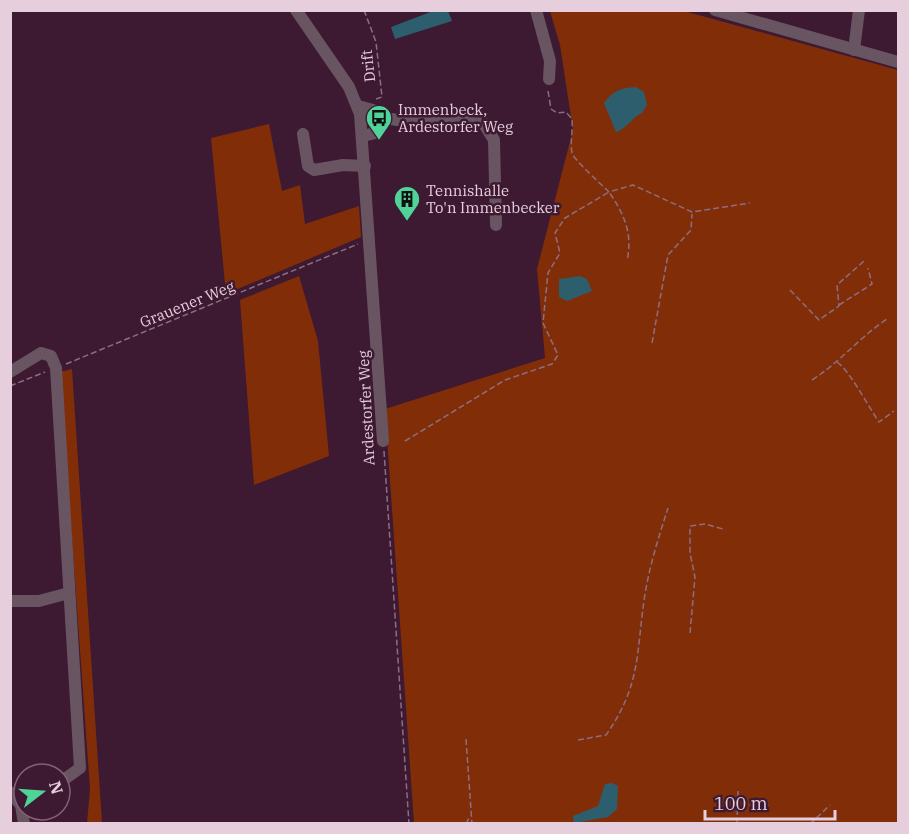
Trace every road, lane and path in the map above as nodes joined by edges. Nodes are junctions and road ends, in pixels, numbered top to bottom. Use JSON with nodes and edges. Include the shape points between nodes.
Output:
{"nodes":[{"id":1,"x":296,"y":10,"type":"edge"},
{"id":2,"x":364,"y":10,"type":"edge"},
{"id":3,"x":536,"y":10,"type":"edge"},
{"id":4,"x":715,"y":10,"type":"edge"},
{"id":5,"x":859,"y":10,"type":"edge"},
{"id":6,"x":854,"y":50,"type":"junction"},
{"id":7,"x":898,"y":62,"type":"edge"},
{"id":8,"x":548,"y":82,"type":"joint"},
{"id":9,"x":374,"y":100,"type":"dead end"},
{"id":10,"x":358,"y":106,"type":"junction"},
{"id":11,"x":378,"y":117,"type":"junction"},
{"id":12,"x":303,"y":134,"type":"dead end"},
{"id":13,"x":363,"y":136,"type":"junction"},
{"id":14,"x":365,"y":166,"type":"junction"},
{"id":15,"x":609,"y":192,"type":"junction"},
{"id":16,"x":750,"y":203,"type":"dead end"},
{"id":17,"x":692,"y":212,"type":"junction"},
{"id":18,"x":496,"y":225,"type":"dead end"},
{"id":19,"x":370,"y":239,"type":"junction"},
{"id":20,"x":627,"y":261,"type":"dead end"},
{"id":21,"x":864,"y":261,"type":"dead end"},
{"id":22,"x":868,"y":268,"type":"dead end"},
{"id":23,"x":790,"y":290,"type":"dead end"},
{"id":24,"x":839,"y":306,"type":"junction"},
{"id":25,"x":887,"y":319,"type":"dead end"},
{"id":26,"x":652,"y":343,"type":"dead end"},
{"id":27,"x":835,"y":361,"type":"junction"},
{"id":28,"x":56,"y":368,"type":"junction"},
{"id":29,"x":10,"y":372,"type":"edge"},
{"id":30,"x":812,"y":380,"type":"dead end"},
{"id":31,"x":10,"y":386,"type":"edge"},
{"id":32,"x":894,"y":411,"type":"dead end"},
{"id":33,"x":383,"y":441,"type":"joint"},
{"id":34,"x":405,"y":441,"type":"dead end"},
{"id":35,"x":668,"y":508,"type":"dead end"},
{"id":36,"x":723,"y":529,"type":"dead end"},
{"id":37,"x":69,"y":592,"type":"junction"},
{"id":38,"x":10,"y":601,"type":"edge"},
{"id":39,"x":24,"y":602,"type":"junction"},
{"id":40,"x":10,"y":609,"type":"edge"},
{"id":41,"x":690,"y":633,"type":"dead end"},
{"id":42,"x":466,"y":739,"type":"dead end"},
{"id":43,"x":578,"y":740,"type":"dead end"},
{"id":44,"x":72,"y":774,"type":"edge"},
{"id":45,"x":738,"y":789,"type":"dead end"},
{"id":46,"x":10,"y":792,"type":"edge"},
{"id":47,"x":830,"y":805,"type":"dead end"},
{"id":48,"x":470,"y":814,"type":"junction"},
{"id":49,"x":24,"y":824,"type":"edge"},
{"id":50,"x":409,"y":824,"type":"edge"},
{"id":51,"x":466,"y":824,"type":"edge"},
{"id":52,"x":472,"y":824,"type":"edge"},
{"id":53,"x":737,"y":824,"type":"edge"},
{"id":54,"x":810,"y":824,"type":"edge"}],
"edges":[{"from":1,"to":10,"type":"street","name":"Ardestorfer Weg","via":[[350,87]]},
{"from":2,"to":9,"type":"path","name":"Drift","via":[[376,42],[382,97]]},
{"from":3,"to":8,"type":"street","via":[[550,61]]},
{"from":4,"to":6,"type":"street"},
{"from":5,"to":6,"type":"street"},
{"from":6,"to":7,"type":"street"},
{"from":8,"to":15,"type":"path","via":[[551,109],[566,112],[572,119],[572,153]]},
{"from":10,"to":11,"type":"street","via":[[373,110]]},
{"from":10,"to":13,"type":"street","name":"Ardestorfer Weg"},
{"from":11,"to":13,"type":"street","via":[[380,126],[375,133]]},
{"from":11,"to":18,"type":"street","via":[[417,123],[483,122],[494,140]]},
{"from":12,"to":14,"type":"street","via":[[308,166],[314,170]]},
{"from":13,"to":14,"type":"street","name":"Ardestorfer Weg"},
{"from":14,"to":19,"type":"street","name":"Ardestorfer Weg"},
{"from":15,"to":17,"type":"path","via":[[633,185]]},
{"from":15,"to":20,"type":"path","via":[[627,224]]},
{"from":15,"to":34,"type":"path","via":[[565,218],[555,233],[560,253],[548,273],[543,323],[558,355],[552,364],[505,380]]},
{"from":16,"to":17,"type":"path"},
{"from":17,"to":26,"type":"path","via":[[691,230],[668,255]]},
{"from":19,"to":28,"type":"path","name":"Grauener Weg"},
{"from":19,"to":33,"type":"street","name":"Ardestorfer Weg"},
{"from":21,"to":24,"type":"path","via":[[837,285]]},
{"from":22,"to":24,"type":"path","via":[[872,284]]},
{"from":23,"to":24,"type":"path","via":[[819,320]]},
{"from":25,"to":27,"type":"path"},
{"from":27,"to":30,"type":"path"},
{"from":27,"to":32,"type":"path","via":[[847,369],[879,422]]},
{"from":28,"to":29,"type":"street","via":[[51,356],[41,353]]},
{"from":28,"to":31,"type":"path","name":"Grauener Weg"},
{"from":28,"to":37,"type":"street"},
{"from":33,"to":50,"type":"path","name":"Ardestorfer Weg"},
{"from":35,"to":43,"type":"path","via":[[645,593],[638,663],[623,711],[606,735]]},
{"from":36,"to":41,"type":"path","via":[[705,524],[690,526],[695,577]]},
{"from":37,"to":39,"type":"street"},
{"from":37,"to":44,"type":"street","via":[[80,768]]},
{"from":38,"to":39,"type":"street"},
{"from":39,"to":40,"type":"street"},
{"from":42,"to":48,"type":"path"},
{"from":45,"to":53,"type":"path"},
{"from":46,"to":49,"type":"street","via":[[21,806]]},
{"from":47,"to":54,"type":"path"},
{"from":48,"to":51,"type":"path"},
{"from":48,"to":52,"type":"path"}]}
